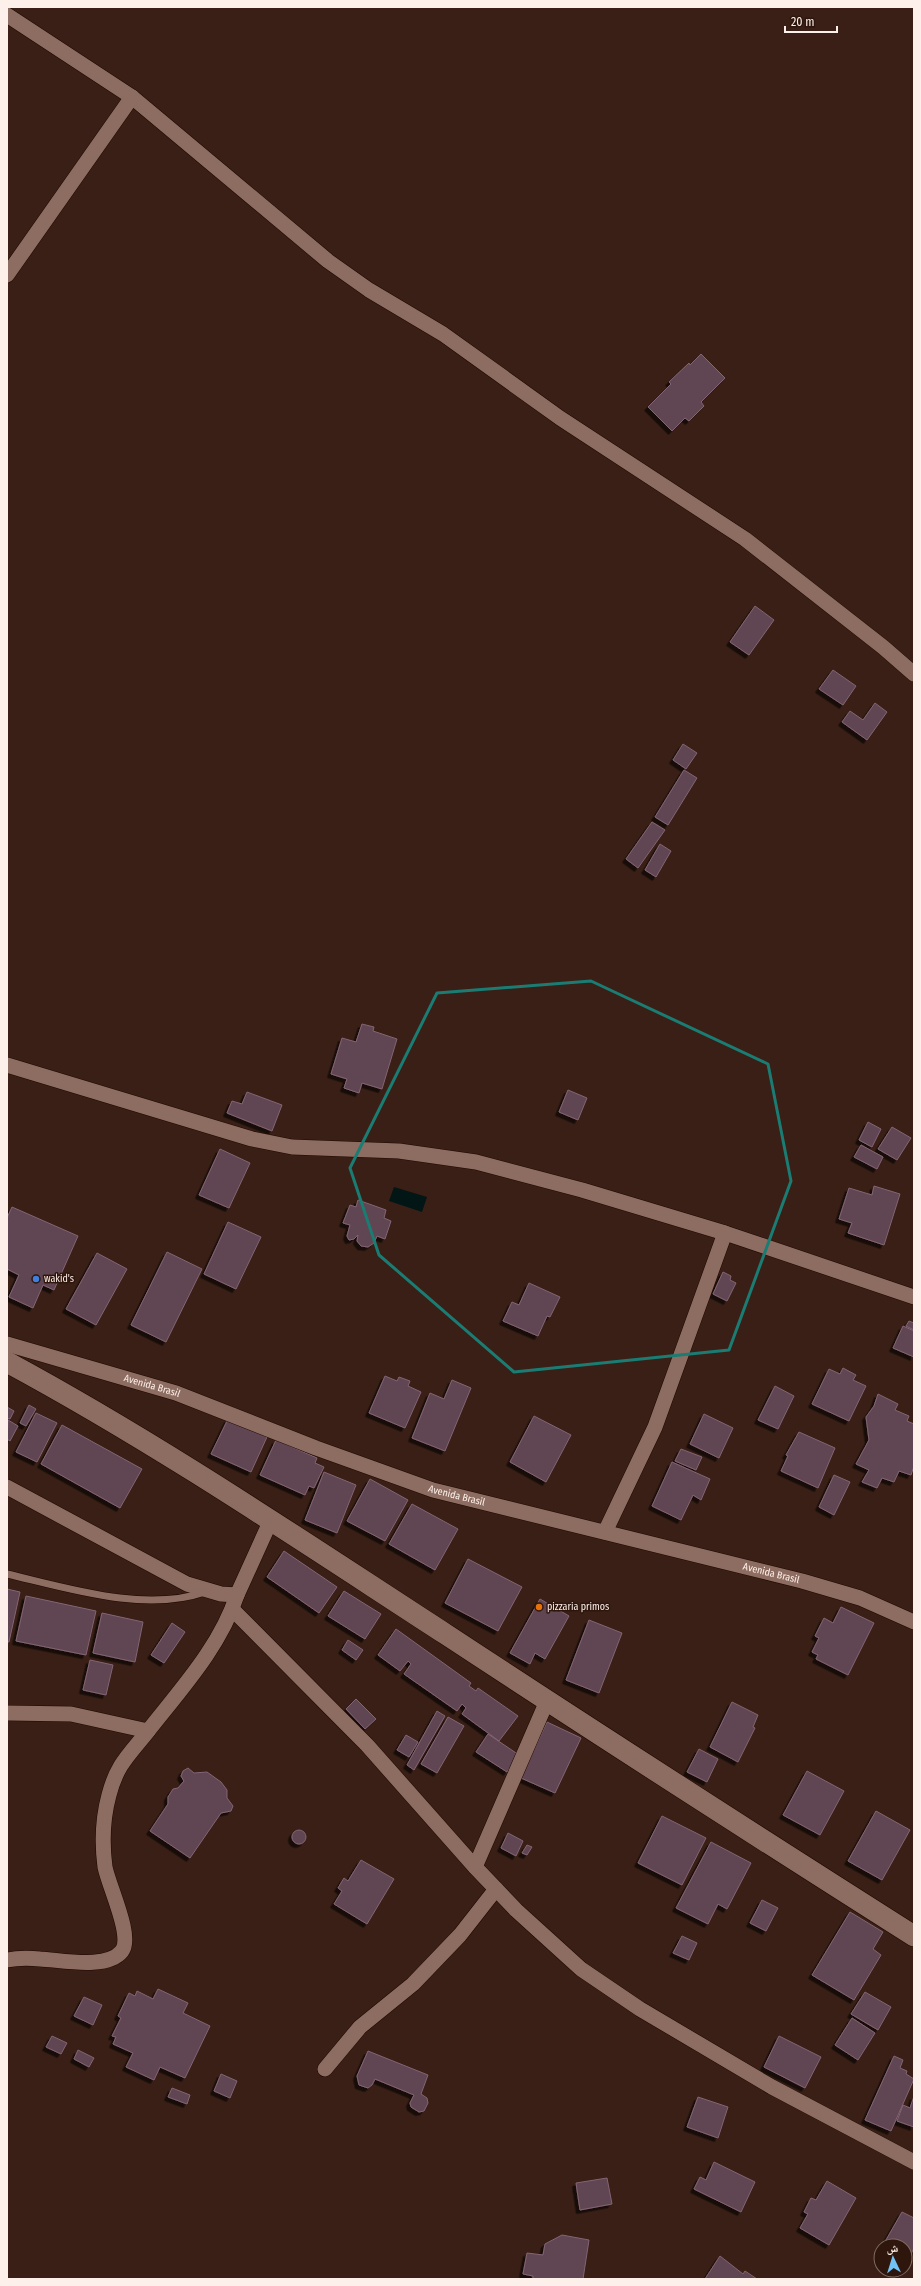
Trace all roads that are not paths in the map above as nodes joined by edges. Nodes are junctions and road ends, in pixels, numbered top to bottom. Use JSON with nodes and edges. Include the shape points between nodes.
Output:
{"nodes":[{"id":1,"x":7,"y":15,"type":"edge"},
{"id":2,"x":132,"y":97,"type":"junction"},
{"id":3,"x":7,"y":275,"type":"edge"},
{"id":4,"x":914,"y":674,"type":"edge"},
{"id":5,"x":7,"y":1065,"type":"edge"},
{"id":6,"x":726,"y":1234,"type":"junction"},
{"id":7,"x":914,"y":1297,"type":"edge"},
{"id":8,"x":7,"y":1344,"type":"edge"},
{"id":9,"x":7,"y":1362,"type":"edge"},
{"id":10,"x":7,"y":1488,"type":"edge"},
{"id":11,"x":271,"y":1520,"type":"junction"},
{"id":12,"x":606,"y":1532,"type":"junction"},
{"id":13,"x":7,"y":1574,"type":"edge"},
{"id":14,"x":209,"y":1591,"type":"junction"},
{"id":15,"x":234,"y":1602,"type":"junction"},
{"id":16,"x":914,"y":1622,"type":"edge"},
{"id":17,"x":547,"y":1700,"type":"junction"},
{"id":18,"x":7,"y":1713,"type":"edge"},
{"id":19,"x":148,"y":1731,"type":"junction"},
{"id":20,"x":475,"y":1867,"type":"junction"},
{"id":21,"x":496,"y":1889,"type":"junction"},
{"id":22,"x":914,"y":1936,"type":"edge"},
{"id":23,"x":7,"y":1960,"type":"edge"},
{"id":24,"x":325,"y":2069,"type":"dead end"},
{"id":25,"x":914,"y":2162,"type":"edge"}],
"edges":[{"from":1,"to":2,"type":"street"},
{"from":2,"to":3,"type":"street"},
{"from":2,"to":4,"type":"street","via":[[328,261],[369,290],[443,334],[560,418],[745,538]]},
{"from":5,"to":6,"type":"street","via":[[252,1139],[292,1147],[399,1151],[476,1162],[582,1190]]},
{"from":6,"to":7,"type":"street"},
{"from":6,"to":12,"type":"street","via":[[655,1427]]},
{"from":8,"to":12,"type":"street","name":"Avenida Brasil","via":[[176,1393],[316,1448],[433,1490]]},
{"from":9,"to":11,"type":"main road","via":[[102,1416]]},
{"from":10,"to":14,"type":"street","via":[[187,1584]]},
{"from":11,"to":15,"type":"street"},
{"from":11,"to":17,"type":"main road"},
{"from":12,"to":16,"type":"street","name":"Avenida Brasil","via":[[802,1580],[860,1598]]},
{"from":13,"to":14,"type":"lane","via":[[96,1594],[151,1602],[196,1596]]},
{"from":14,"to":15,"type":"street"},
{"from":15,"to":19,"type":"street","via":[[224,1626],[198,1667]]},
{"from":15,"to":20,"type":"street"},
{"from":17,"to":20,"type":"street"},
{"from":17,"to":22,"type":"main road"},
{"from":18,"to":19,"type":"street","via":[[71,1714]]},
{"from":19,"to":23,"type":"street","via":[[116,1771],[108,1799],[104,1833],[105,1867],[126,1934],[125,1946],[114,1958],[86,1962],[39,1958]]},
{"from":20,"to":21,"type":"street"},
{"from":21,"to":24,"type":"street","via":[[460,1935],[413,1984],[360,2027]]},
{"from":21,"to":25,"type":"street","via":[[581,1969],[640,2009],[772,2087]]}]}
